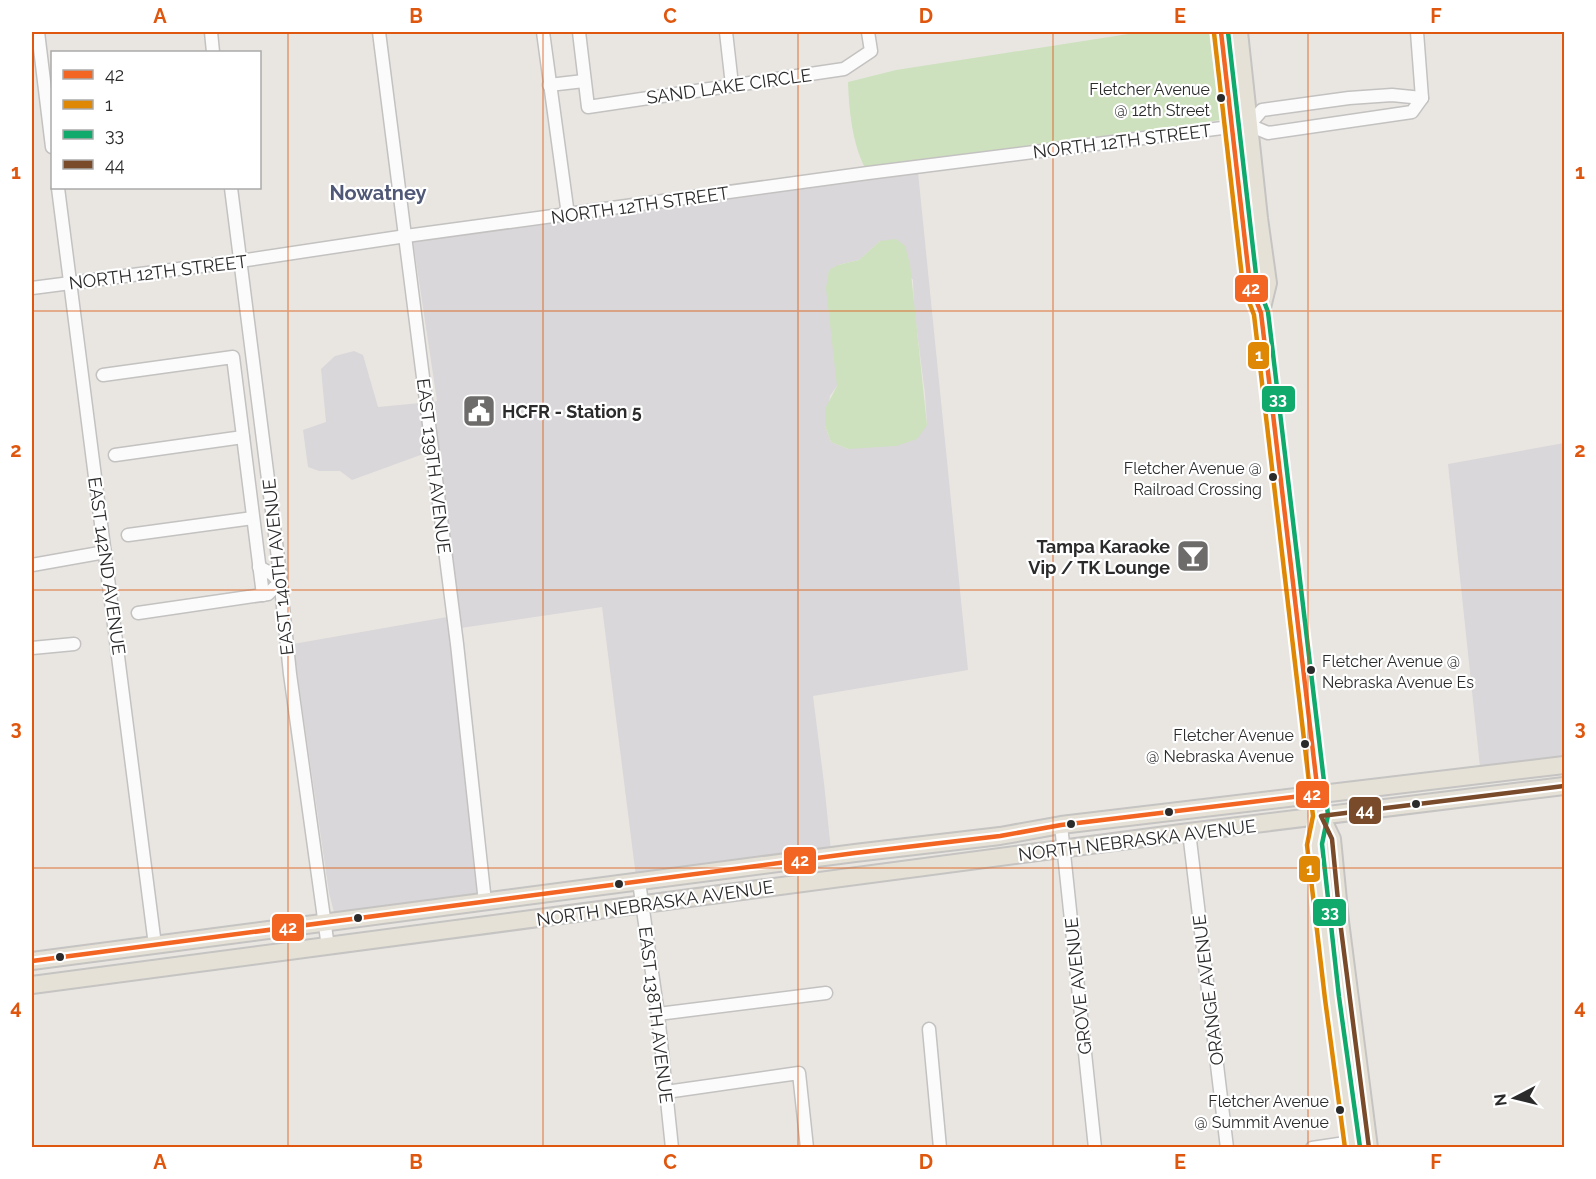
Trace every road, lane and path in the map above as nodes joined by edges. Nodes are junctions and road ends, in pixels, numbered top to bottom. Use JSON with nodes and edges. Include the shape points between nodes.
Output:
{"nodes":[{"id":1,"x":38,"y":32,"type":"edge"},
{"id":2,"x":211,"y":32,"type":"edge"},
{"id":3,"x":379,"y":32,"type":"edge"},
{"id":4,"x":543,"y":32,"type":"edge"},
{"id":5,"x":579,"y":32,"type":"edge"},
{"id":6,"x":726,"y":32,"type":"edge"},
{"id":7,"x":868,"y":32,"type":"edge"},
{"id":8,"x":1221,"y":32,"type":"edge"},
{"id":9,"x":1233,"y":32,"type":"edge"},
{"id":10,"x":1239,"y":32,"type":"edge"},
{"id":11,"x":1417,"y":32,"type":"edge"},
{"id":12,"x":213,"y":51,"type":"edge"},
{"id":13,"x":1241,"y":51,"type":"junction"},
{"id":14,"x":584,"y":81,"type":"junction"},
{"id":15,"x":549,"y":85,"type":"junction"},
{"id":16,"x":732,"y":85,"type":"junction"},
{"id":17,"x":1422,"y":98,"type":"junction"},
{"id":18,"x":1249,"y":125,"type":"junction"},
{"id":19,"x":1231,"y":126,"type":"junction"},
{"id":20,"x":51,"y":139,"type":"edge"},
{"id":21,"x":58,"y":189,"type":"edge"},
{"id":22,"x":231,"y":189,"type":"edge"},
{"id":23,"x":568,"y":215,"type":"junction"},
{"id":24,"x":406,"y":236,"type":"junction"},
{"id":25,"x":240,"y":261,"type":"junction"},
{"id":26,"x":70,"y":283,"type":"junction"},
{"id":27,"x":32,"y":288,"type":"edge"},
{"id":28,"x":1261,"y":313,"type":"junction"},
{"id":29,"x":103,"y":375,"type":"dead end"},
{"id":30,"x":243,"y":436,"type":"junction"},
{"id":31,"x":115,"y":455,"type":"dead end"},
{"id":32,"x":253,"y":518,"type":"junction"},
{"id":33,"x":128,"y":535,"type":"dead end"},
{"id":34,"x":105,"y":552,"type":"junction"},
{"id":35,"x":32,"y":565,"type":"edge"},
{"id":36,"x":259,"y":567,"type":"junction"},
{"id":37,"x":280,"y":582,"type":"junction"},
{"id":38,"x":263,"y":595,"type":"junction"},
{"id":39,"x":138,"y":613,"type":"dead end"},
{"id":40,"x":74,"y":644,"type":"dead end"},
{"id":41,"x":32,"y":648,"type":"edge"},
{"id":42,"x":1564,"y":765,"type":"edge"},
{"id":43,"x":1564,"y":786,"type":"edge"},
{"id":44,"x":1318,"y":794,"type":"junction"},
{"id":45,"x":1321,"y":816,"type":"junction"},
{"id":46,"x":1062,"y":825,"type":"junction"},
{"id":47,"x":1189,"y":832,"type":"junction"},
{"id":48,"x":1000,"y":836,"type":"junction"},
{"id":49,"x":1064,"y":849,"type":"junction"},
{"id":50,"x":855,"y":853,"type":"junction"},
{"id":51,"x":892,"y":873,"type":"junction"},
{"id":52,"x":639,"y":882,"type":"junction"},
{"id":53,"x":720,"y":895,"type":"junction"},
{"id":54,"x":485,"y":902,"type":"junction"},
{"id":55,"x":642,"y":905,"type":"junction"},
{"id":56,"x":347,"y":920,"type":"junction"},
{"id":57,"x":326,"y":923,"type":"junction"},
{"id":58,"x":349,"y":944,"type":"junction"},
{"id":59,"x":155,"y":945,"type":"junction"},
{"id":60,"x":328,"y":947,"type":"junction"},
{"id":61,"x":32,"y":961,"type":"edge"},
{"id":62,"x":177,"y":966,"type":"junction"},
{"id":63,"x":32,"y":985,"type":"edge"},
{"id":64,"x":826,"y":993,"type":"dead end"},
{"id":65,"x":658,"y":1014,"type":"junction"},
{"id":66,"x":929,"y":1029,"type":"dead end"},
{"id":67,"x":666,"y":1092,"type":"junction"},
{"id":68,"x":1352,"y":1145,"type":"edge"},
{"id":69,"x":672,"y":1148,"type":"edge"},
{"id":70,"x":807,"y":1148,"type":"edge"},
{"id":71,"x":940,"y":1148,"type":"edge"},
{"id":72,"x":1095,"y":1148,"type":"edge"},
{"id":73,"x":1227,"y":1148,"type":"edge"},
{"id":74,"x":1312,"y":1148,"type":"edge"},
{"id":75,"x":1369,"y":1148,"type":"edge"}],
"edges":[{"from":1,"to":20,"type":"street"},
{"from":2,"to":12,"type":"street"},
{"from":3,"to":24,"type":"street","name":"EAST 139TH AVENUE"},
{"from":4,"to":15,"type":"street"},
{"from":5,"to":14,"type":"street","name":"SAND LAKE CIRCLE"},
{"from":6,"to":16,"type":"street"},
{"from":7,"to":16,"type":"street","name":"SAND LAKE CIRCLE","via":[[870,51],[844,69]]},
{"from":8,"to":19,"type":"main road"},
{"from":9,"to":13,"type":"main road"},
{"from":10,"to":13,"type":"main road"},
{"from":11,"to":17,"type":"street"},
{"from":13,"to":18,"type":"main road"},
{"from":14,"to":15,"type":"street"},
{"from":14,"to":16,"type":"street","name":"SAND LAKE CIRCLE","via":[[588,107]]},
{"from":15,"to":23,"type":"street"},
{"from":17,"to":18,"type":"street","via":[[1349,98],[1262,110]]},
{"from":17,"to":18,"type":"street","name":"NORTH 12TH STREET","via":[[1412,112],[1268,133]]},
{"from":18,"to":19,"type":"street","name":"NORTH 12TH STREET"},
{"from":18,"to":28,"type":"main road","via":[[1268,284]]},
{"from":19,"to":23,"type":"street","name":"NORTH 12TH STREET"},
{"from":19,"to":28,"type":"main road","via":[[1250,285]]},
{"from":21,"to":26,"type":"street","name":"EAST 142ND AVENUE"},
{"from":22,"to":25,"type":"street","name":"EAST 140TH AVENUE"},
{"from":23,"to":24,"type":"street","name":"NORTH 12TH STREET"},
{"from":24,"to":25,"type":"street","name":"NORTH 12TH STREET"},
{"from":24,"to":54,"type":"street","name":"EAST 139TH AVENUE"},
{"from":25,"to":26,"type":"street","name":"NORTH 12TH STREET"},
{"from":25,"to":37,"type":"street","name":"EAST 140TH AVENUE"},
{"from":26,"to":27,"type":"street","name":"NORTH 12TH STREET"},
{"from":26,"to":34,"type":"street","name":"EAST 142ND AVENUE"},
{"from":28,"to":44,"type":"main road"},
{"from":29,"to":30,"type":"street","via":[[233,357]]},
{"from":30,"to":31,"type":"street"},
{"from":30,"to":32,"type":"street"},
{"from":32,"to":33,"type":"street"},
{"from":32,"to":36,"type":"street"},
{"from":34,"to":35,"type":"street"},
{"from":34,"to":59,"type":"street","name":"EAST 142ND AVENUE"},
{"from":36,"to":37,"type":"street"},
{"from":36,"to":38,"type":"street"},
{"from":37,"to":38,"type":"street"},
{"from":37,"to":57,"type":"street","name":"EAST 140TH AVENUE"},
{"from":38,"to":39,"type":"street"},
{"from":40,"to":41,"type":"street"},
{"from":42,"to":44,"type":"main road","name":"NORTH NEBRASKA AVENUE"},
{"from":43,"to":45,"type":"main road","name":"NORTH NEBRASKA AVENUE"},
{"from":44,"to":45,"type":"main road"},
{"from":44,"to":46,"type":"main road","name":"NORTH NEBRASKA AVENUE"},
{"from":45,"to":47,"type":"main road","name":"NORTH NEBRASKA AVENUE"},
{"from":45,"to":68,"type":"main road","via":[[1314,846]]},
{"from":45,"to":75,"type":"main road","via":[[1332,839]]},
{"from":46,"to":48,"type":"main road","name":"NORTH NEBRASKA AVENUE"},
{"from":46,"to":49,"type":"street","name":"GROVE AVENUE"},
{"from":47,"to":49,"type":"main road","name":"NORTH NEBRASKA AVENUE"},
{"from":47,"to":73,"type":"street","name":"ORANGE AVENUE"},
{"from":48,"to":50,"type":"main road","name":"NORTH NEBRASKA AVENUE"},
{"from":48,"to":51,"type":"main road","via":[[977,846],[900,860]]},
{"from":49,"to":51,"type":"main road","name":"NORTH NEBRASKA AVENUE"},
{"from":49,"to":72,"type":"street","name":"GROVE AVENUE"},
{"from":50,"to":52,"type":"main road","name":"NORTH NEBRASKA AVENUE"},
{"from":50,"to":53,"type":"main road","via":[[835,867],[795,872]]},
{"from":51,"to":53,"type":"main road","name":"NORTH NEBRASKA AVENUE"},
{"from":52,"to":54,"type":"main road","name":"NORTH NEBRASKA AVENUE"},
{"from":52,"to":55,"type":"street","name":"EAST 138TH AVENUE"},
{"from":53,"to":55,"type":"main road","name":"NORTH NEBRASKA AVENUE"},
{"from":54,"to":56,"type":"main road","name":"NORTH NEBRASKA AVENUE"},
{"from":55,"to":58,"type":"main road","name":"NORTH NEBRASKA AVENUE"},
{"from":55,"to":65,"type":"street","name":"EAST 138TH AVENUE"},
{"from":56,"to":57,"type":"main road","name":"NORTH NEBRASKA AVENUE"},
{"from":56,"to":58,"type":"main road"},
{"from":57,"to":59,"type":"main road","name":"NORTH NEBRASKA AVENUE"},
{"from":57,"to":60,"type":"street","name":"EAST 140TH AVENUE"},
{"from":58,"to":60,"type":"main road","name":"NORTH NEBRASKA AVENUE"},
{"from":59,"to":61,"type":"main road","name":"NORTH NEBRASKA AVENUE"},
{"from":59,"to":62,"type":"main road","via":[[165,960]]},
{"from":60,"to":62,"type":"main road","name":"NORTH NEBRASKA AVENUE"},
{"from":62,"to":63,"type":"main road","name":"NORTH NEBRASKA AVENUE"},
{"from":64,"to":65,"type":"street"},
{"from":65,"to":67,"type":"street","name":"EAST 138TH AVENUE"},
{"from":66,"to":71,"type":"street"},
{"from":67,"to":69,"type":"street","name":"EAST 138TH AVENUE"},
{"from":67,"to":70,"type":"street","via":[[799,1073]]},
{"from":68,"to":74,"type":"street"}]}
